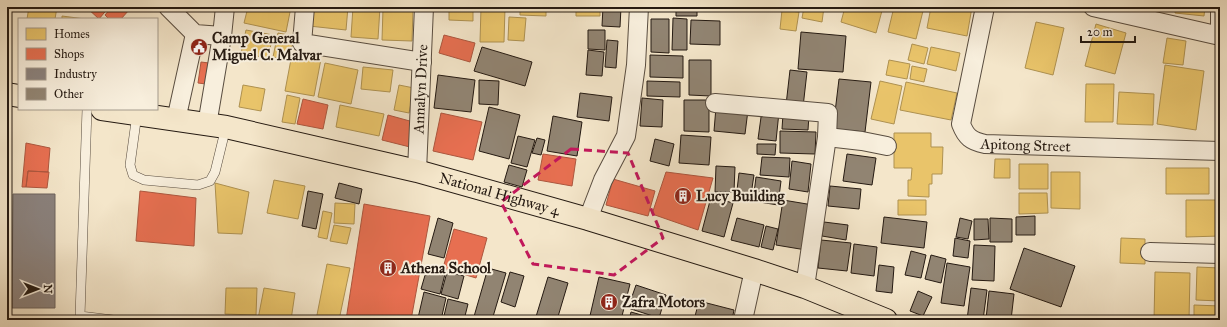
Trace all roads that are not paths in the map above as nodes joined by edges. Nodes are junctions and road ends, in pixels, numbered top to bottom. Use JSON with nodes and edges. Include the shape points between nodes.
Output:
{"nodes":[{"id":1,"x":168,"y":7,"type":"edge"},
{"id":2,"x":225,"y":7,"type":"edge"},
{"id":3,"x":305,"y":7,"type":"edge"},
{"id":4,"x":424,"y":7,"type":"edge"},
{"id":5,"x":640,"y":7,"type":"edge"},
{"id":6,"x":985,"y":7,"type":"edge"},
{"id":7,"x":1093,"y":7,"type":"edge"},
{"id":8,"x":1220,"y":7,"type":"edge"},
{"id":9,"x":195,"y":34,"type":"junction"},
{"id":10,"x":1220,"y":34,"type":"edge"},
{"id":11,"x":222,"y":36,"type":"junction"},
{"id":12,"x":422,"y":62,"type":"junction"},
{"id":13,"x":7,"y":94,"type":"edge"},
{"id":14,"x":18,"y":96,"type":"edge"},
{"id":15,"x":715,"y":102,"type":"dead end"},
{"id":16,"x":87,"y":110,"type":"edge"},
{"id":17,"x":109,"y":110,"type":"edge"},
{"id":18,"x":137,"y":114,"type":"junction"},
{"id":19,"x":176,"y":120,"type":"junction"},
{"id":20,"x":217,"y":126,"type":"junction"},
{"id":21,"x":827,"y":137,"type":"junction"},
{"id":22,"x":887,"y":146,"type":"dead end"},
{"id":23,"x":1220,"y":151,"type":"edge"},
{"id":24,"x":417,"y":171,"type":"junction"},
{"id":25,"x":588,"y":219,"type":"junction"},
{"id":26,"x":1150,"y":252,"type":"dead end"},
{"id":27,"x":1220,"y":254,"type":"edge"},
{"id":28,"x":754,"y":270,"type":"junction"},
{"id":29,"x":805,"y":287,"type":"junction"},
{"id":30,"x":113,"y":320,"type":"edge"},
{"id":31,"x":743,"y":320,"type":"edge"},
{"id":32,"x":886,"y":320,"type":"edge"}],
"edges":[{"from":1,"to":9,"type":"street"},
{"from":2,"to":11,"type":"street"},
{"from":3,"to":12,"type":"street","via":[[302,42]]},
{"from":4,"to":12,"type":"street","name":"Annalyn Drive"},
{"from":5,"to":25,"type":"street","via":[[636,65],[626,136],[603,180]]},
{"from":6,"to":23,"type":"street","name":"Apitong Street","via":[[961,124],[965,135],[973,142]]},
{"from":7,"to":10,"type":"street"},
{"from":8,"to":10,"type":"street"},
{"from":9,"to":11,"type":"street"},
{"from":9,"to":19,"type":"street"},
{"from":11,"to":20,"type":"street"},
{"from":12,"to":24,"type":"street","name":"Annalyn Drive"},
{"from":13,"to":14,"type":"main road"},
{"from":15,"to":21,"type":"street","via":[[828,113]]},
{"from":16,"to":30,"type":"lane","via":[[80,316]]},
{"from":17,"to":18,"type":"main road","name":"National Highway 4"},
{"from":18,"to":19,"type":"main road","name":"National Highway 4"},
{"from":18,"to":20,"type":"lane","via":[[130,165],[133,174],[144,180],[198,185],[210,181],[215,172]]},
{"from":19,"to":20,"type":"main road","name":"National Highway 4"},
{"from":20,"to":24,"type":"main road","name":"National Highway 4"},
{"from":21,"to":22,"type":"street"},
{"from":21,"to":29,"type":"street"},
{"from":24,"to":25,"type":"main road","name":"National Highway 4"},
{"from":25,"to":28,"type":"main road","name":"National Highway 4"},
{"from":26,"to":27,"type":"street"},
{"from":28,"to":29,"type":"main road","name":"National Highway 4"},
{"from":28,"to":31,"type":"street"},
{"from":29,"to":32,"type":"main road","name":"National Highway 4"}]}
